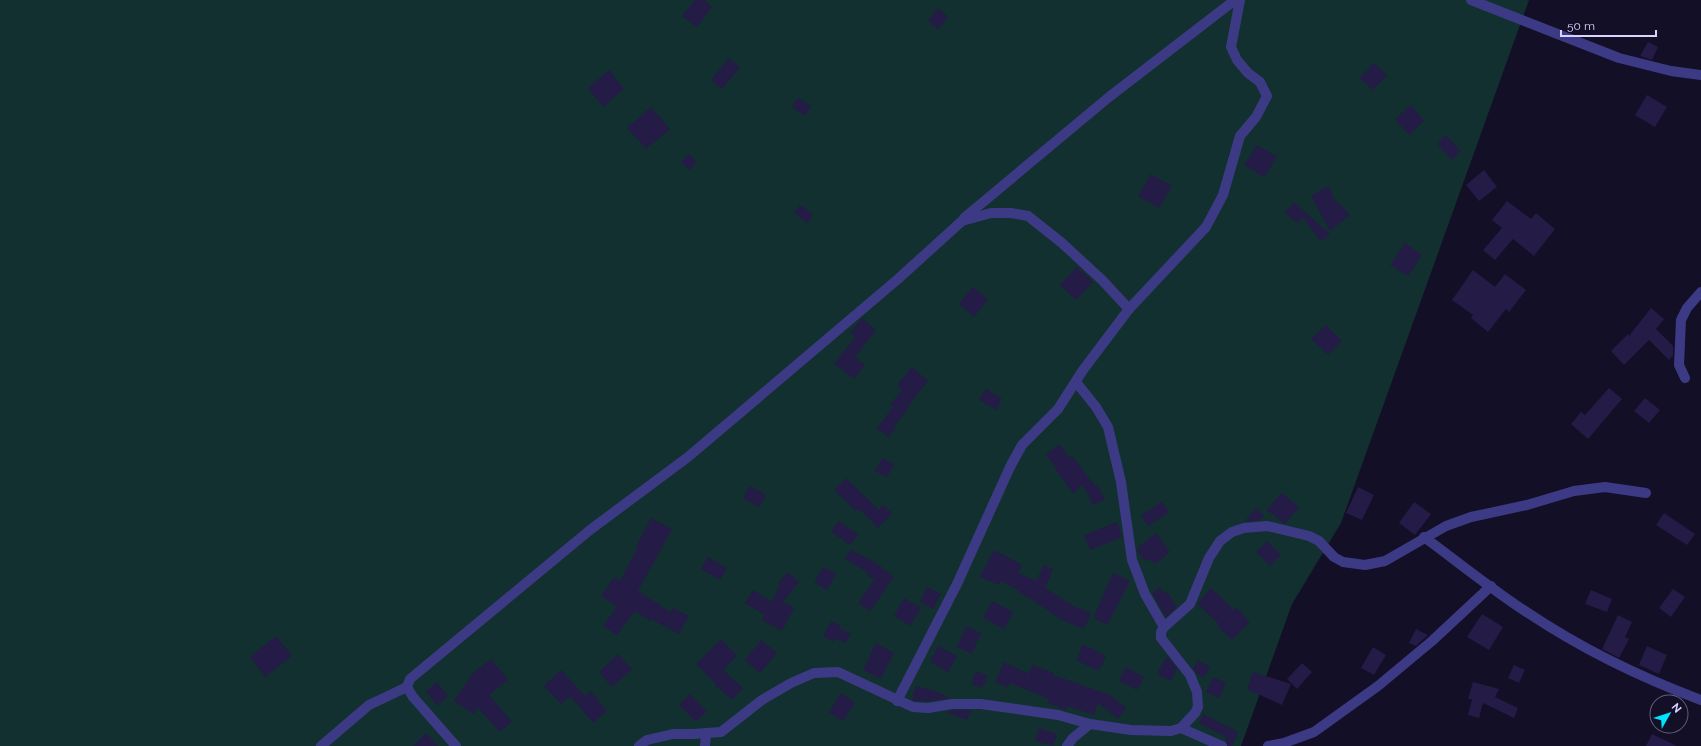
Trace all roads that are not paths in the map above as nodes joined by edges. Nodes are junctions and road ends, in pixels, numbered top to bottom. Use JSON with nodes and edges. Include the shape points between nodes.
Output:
{"nodes":[{"id":1,"x":1235,"y":0,"type":"edge"},
{"id":2,"x":1240,"y":0,"type":"edge"},
{"id":3,"x":1471,"y":0,"type":"edge"},
{"id":4,"x":1490,"y":4,"type":"edge"},
{"id":5,"x":1701,"y":75,"type":"edge"},
{"id":6,"x":962,"y":220,"type":"junction"},
{"id":7,"x":1701,"y":292,"type":"edge"},
{"id":8,"x":1129,"y":309,"type":"junction"},
{"id":9,"x":1685,"y":378,"type":"dead end"},
{"id":10,"x":1076,"y":382,"type":"junction"},
{"id":11,"x":1646,"y":492,"type":"dead end"},
{"id":12,"x":1424,"y":538,"type":"junction"},
{"id":13,"x":1491,"y":586,"type":"junction"},
{"id":14,"x":1164,"y":627,"type":"junction"},
{"id":15,"x":407,"y":687,"type":"junction"},
{"id":16,"x":1701,"y":700,"type":"edge"},
{"id":17,"x":897,"y":701,"type":"junction"},
{"id":18,"x":1090,"y":724,"type":"junction"},
{"id":19,"x":1181,"y":728,"type":"junction"},
{"id":20,"x":706,"y":733,"type":"junction"},
{"id":21,"x":321,"y":746,"type":"edge"},
{"id":22,"x":456,"y":746,"type":"edge"},
{"id":23,"x":639,"y":746,"type":"edge"},
{"id":24,"x":705,"y":746,"type":"edge"},
{"id":25,"x":1067,"y":746,"type":"edge"},
{"id":26,"x":1222,"y":746,"type":"edge"},
{"id":27,"x":1268,"y":746,"type":"edge"}],
"edges":[{"from":1,"to":6,"type":"street","via":[[1109,97]]},
{"from":2,"to":8,"type":"street","via":[[1231,47],[1237,60],[1260,82],[1267,96],[1256,117],[1240,136],[1223,196],[1206,227]]},
{"from":3,"to":4,"type":"street"},
{"from":4,"to":5,"type":"street","via":[[1619,58],[1671,71]]},
{"from":6,"to":8,"type":"street","via":[[991,213],[1028,216],[1074,254]]},
{"from":6,"to":15,"type":"street","via":[[898,279],[688,457],[590,530],[410,679]]},
{"from":7,"to":9,"type":"street","via":[[1687,308],[1681,320],[1679,365]]},
{"from":8,"to":10,"type":"street"},
{"from":10,"to":14,"type":"street","via":[[1096,407],[1108,428],[1121,482],[1132,560],[1145,594]]},
{"from":10,"to":17,"type":"street","via":[[1058,408],[1022,445],[957,584]]},
{"from":11,"to":12,"type":"street","via":[[1605,487],[1574,491],[1527,505],[1471,517]]},
{"from":12,"to":13,"type":"street"},
{"from":12,"to":14,"type":"street","via":[[1385,561],[1354,565],[1334,557],[1319,541],[1308,536],[1267,526],[1232,532],[1220,541],[1209,558],[1190,604]]},
{"from":13,"to":16,"type":"street","via":[[1525,611],[1600,656],[1648,680]]},
{"from":13,"to":27,"type":"street","via":[[1432,641],[1378,686],[1314,732]]},
{"from":14,"to":19,"type":"street","via":[[1161,638],[1190,675],[1197,692],[1198,707]]},
{"from":15,"to":21,"type":"street","via":[[369,705]]},
{"from":15,"to":22,"type":"street"},
{"from":17,"to":18,"type":"street","via":[[913,707],[928,708],[952,704],[982,704],[1058,715]]},
{"from":17,"to":20,"type":"street","via":[[838,672],[814,673],[762,700],[721,732]]},
{"from":18,"to":19,"type":"street","via":[[1130,730],[1171,732]]},
{"from":18,"to":25,"type":"street"},
{"from":19,"to":26,"type":"street"},
{"from":20,"to":23,"type":"street","via":[[673,734],[647,740]]},
{"from":20,"to":24,"type":"street"}]}
